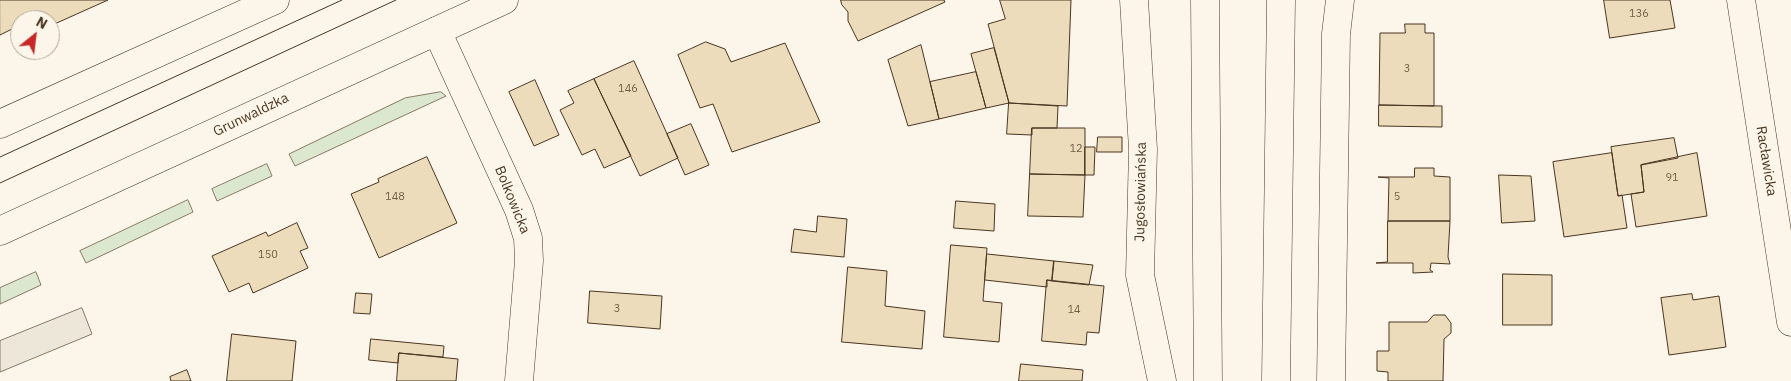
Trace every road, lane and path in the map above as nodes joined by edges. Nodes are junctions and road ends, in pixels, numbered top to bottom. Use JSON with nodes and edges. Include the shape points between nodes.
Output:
{"nodes":[{"id":1,"x":275,"y":0,"type":"edge"},
{"id":2,"x":504,"y":0,"type":"edge"},
{"id":3,"x":1134,"y":0,"type":"edge"},
{"id":4,"x":1205,"y":0,"type":"edge"},
{"id":5,"x":1281,"y":0,"type":"edge"},
{"id":6,"x":1340,"y":0,"type":"edge"},
{"id":7,"x":1741,"y":0,"type":"edge"},
{"id":8,"x":437,"y":31,"type":"junction"},
{"id":9,"x":0,"y":124,"type":"edge"},
{"id":10,"x":0,"y":231,"type":"edge"},
{"id":11,"x":1791,"y":322,"type":"edge"},
{"id":12,"x":518,"y":381,"type":"edge"},
{"id":13,"x":1162,"y":381,"type":"edge"},
{"id":14,"x":1208,"y":381,"type":"edge"},
{"id":15,"x":1276,"y":381,"type":"edge"},
{"id":16,"x":1331,"y":381,"type":"edge"}],
"edges":[{"from":1,"to":9,"type":"street"},
{"from":2,"to":8,"type":"street","name":"Grunwaldzka"},
{"from":3,"to":13,"type":"street","name":"Jugosłowiańska","via":[[1142,149],[1140,275]]},
{"from":4,"to":14,"type":"street"},
{"from":5,"to":15,"type":"street"},
{"from":6,"to":16,"type":"street","via":[[1336,34]]},
{"from":7,"to":11,"type":"street","name":"Racławicka"},
{"from":8,"to":10,"type":"street","name":"Grunwaldzka"},
{"from":8,"to":12,"type":"street","name":"Bolkowicka","via":[[519,210],[528,238],[529,261]]}]}
